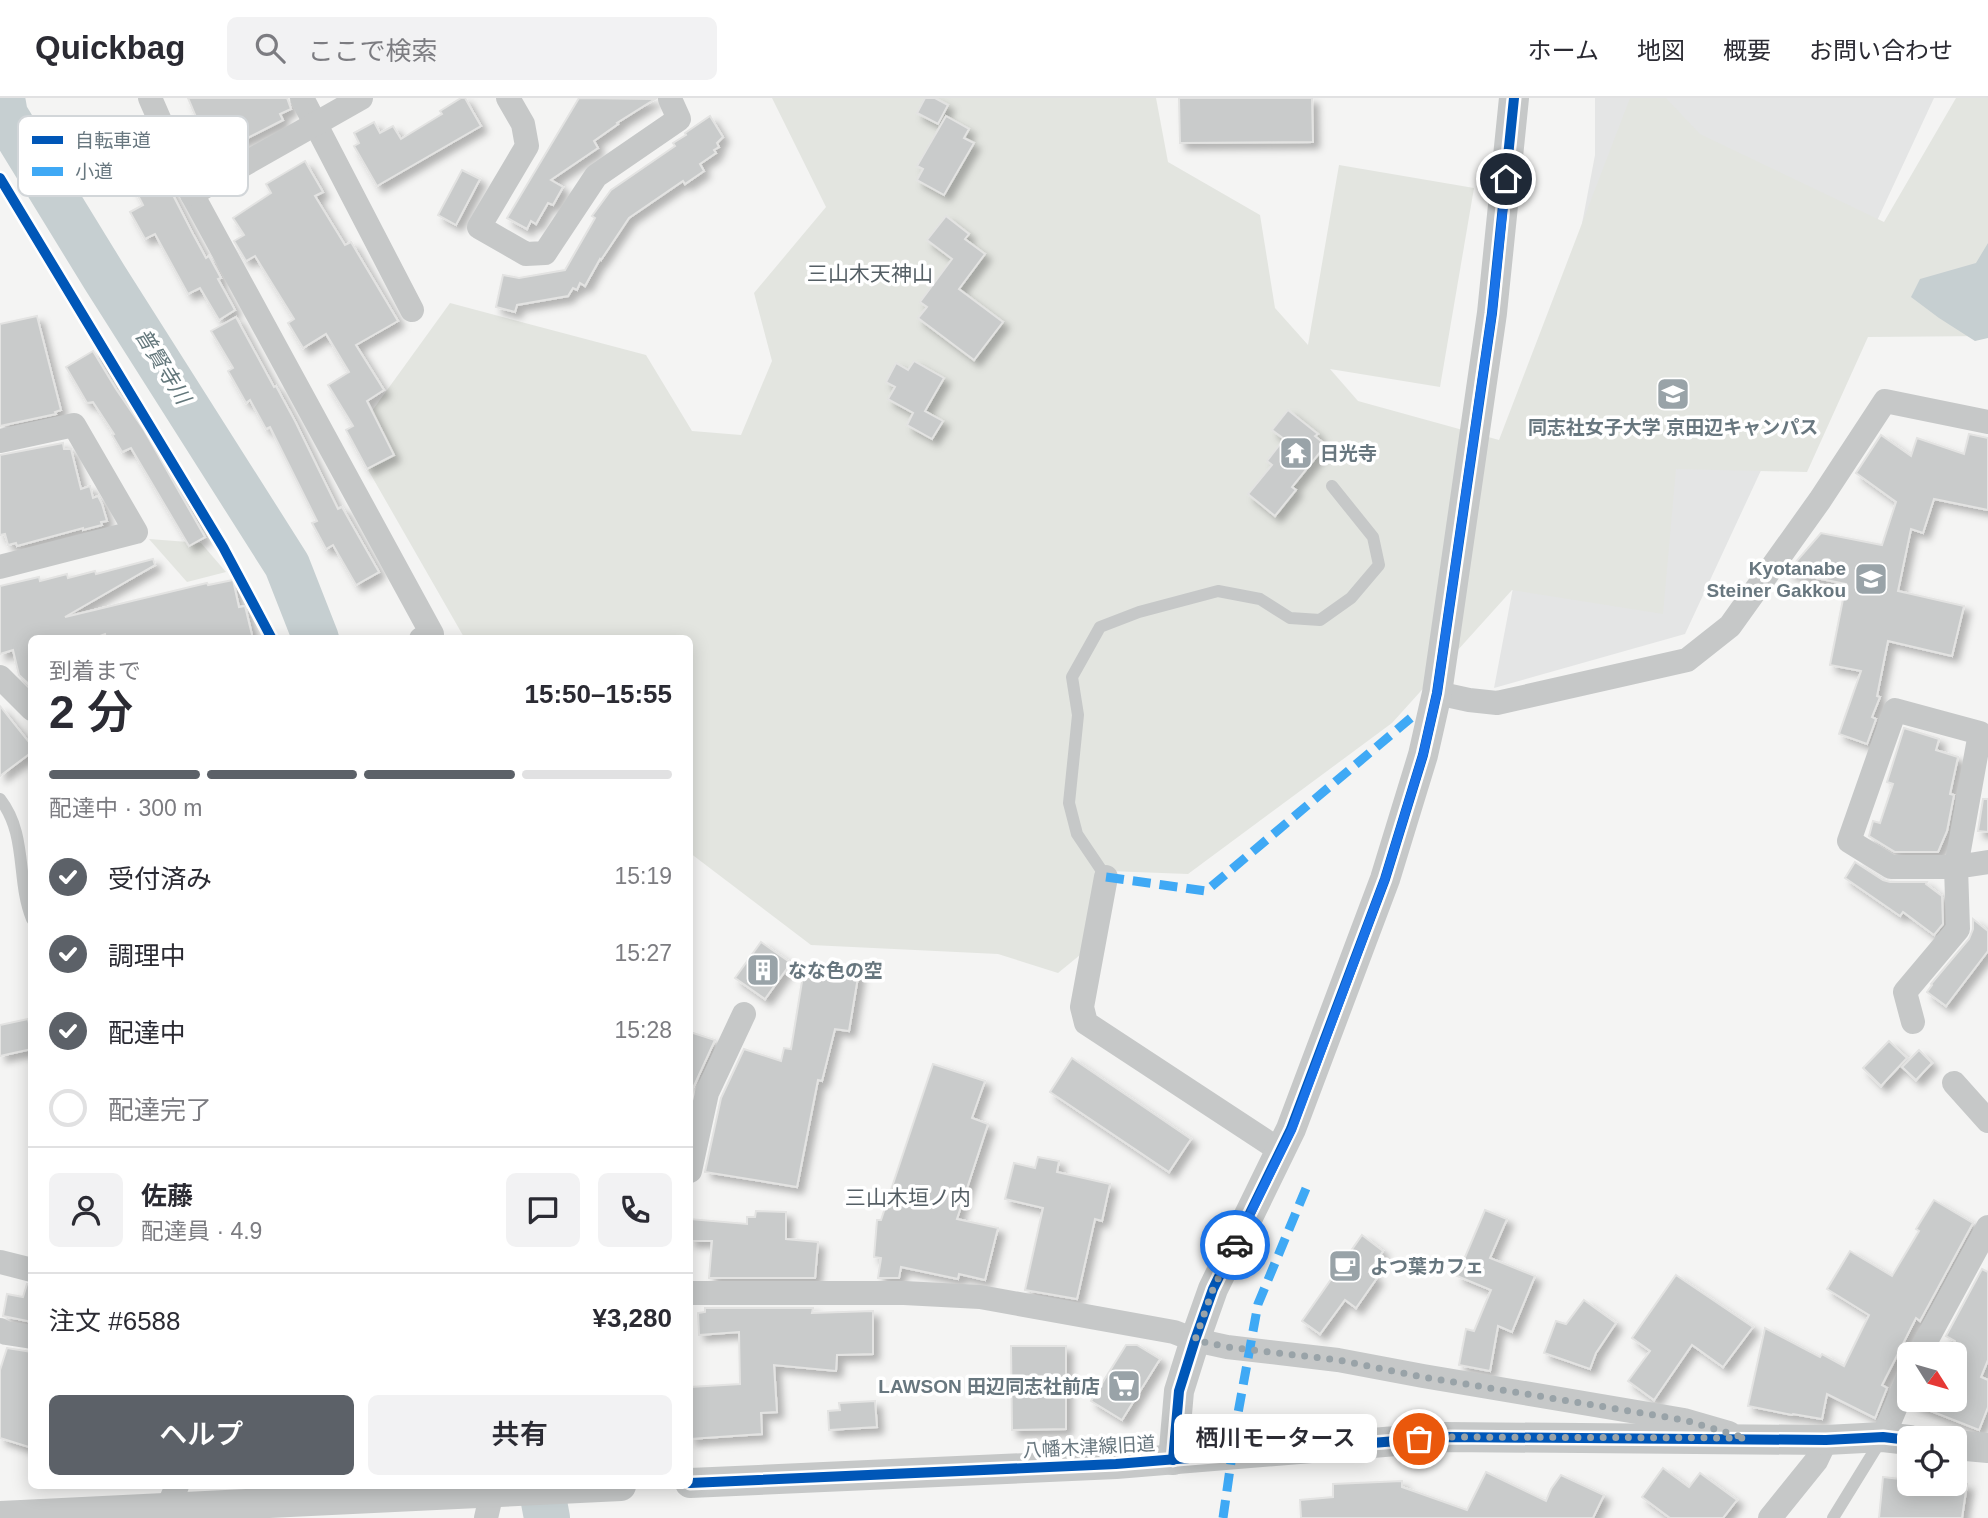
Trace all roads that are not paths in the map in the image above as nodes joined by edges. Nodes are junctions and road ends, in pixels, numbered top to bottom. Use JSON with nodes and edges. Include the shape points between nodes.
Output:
{"nodes":[{"id":1,"x":150,"y":98,"type":"edge"},
{"id":2,"x":302,"y":98,"type":"edge"},
{"id":3,"x":361,"y":98,"type":"edge"},
{"id":4,"x":508,"y":98,"type":"edge"},
{"id":5,"x":1514,"y":98,"type":"edge"},
{"id":6,"x":670,"y":99,"type":"edge"},
{"id":7,"x":158,"y":116,"type":"edge"},
{"id":8,"x":315,"y":124,"type":"junction"},
{"id":9,"x":248,"y":162,"type":"edge"},
{"id":10,"x":193,"y":196,"type":"edge"},
{"id":11,"x":412,"y":310,"type":"dead end"},
{"id":12,"x":1988,"y":422,"type":"edge"},
{"id":13,"x":0,"y":441,"type":"edge"},
{"id":14,"x":1332,"y":486,"type":"dead end"},
{"id":15,"x":0,"y":567,"type":"edge"},
{"id":16,"x":430,"y":635,"type":"edge"},
{"id":17,"x":0,"y":677,"type":"edge"},
{"id":18,"x":1437,"y":693,"type":"junction"},
{"id":19,"x":28,"y":706,"type":"edge"},
{"id":20,"x":0,"y":799,"type":"edge"},
{"id":21,"x":1988,"y":862,"type":"edge"},
{"id":22,"x":1956,"y":867,"type":"junction"},
{"id":23,"x":1106,"y":877,"type":"joint"},
{"id":24,"x":28,"y":902,"type":"edge"},
{"id":25,"x":744,"y":1014,"type":"dead end"},
{"id":26,"x":1913,"y":1022,"type":"dead end"},
{"id":27,"x":1954,"y":1083,"type":"dead end"},
{"id":28,"x":1988,"y":1121,"type":"edge"},
{"id":29,"x":1281,"y":1151,"type":"junction"},
{"id":30,"x":693,"y":1157,"type":"edge"},
{"id":31,"x":1988,"y":1227,"type":"edge"},
{"id":32,"x":0,"y":1262,"type":"edge"},
{"id":33,"x":28,"y":1269,"type":"edge"},
{"id":34,"x":693,"y":1293,"type":"edge"},
{"id":35,"x":0,"y":1330,"type":"edge"},
{"id":36,"x":28,"y":1336,"type":"edge"},
{"id":37,"x":1195,"y":1340,"type":"junction"},
{"id":38,"x":1926,"y":1342,"type":"edge"},
{"id":39,"x":1901,"y":1412,"type":"edge"},
{"id":40,"x":1746,"y":1438,"type":"junction"},
{"id":41,"x":1896,"y":1438,"type":"edge"},
{"id":42,"x":1826,"y":1440,"type":"junction"},
{"id":43,"x":1967,"y":1445,"type":"edge"},
{"id":44,"x":1988,"y":1448,"type":"edge"},
{"id":45,"x":1173,"y":1460,"type":"junction"},
{"id":46,"x":693,"y":1483,"type":"edge"},
{"id":47,"x":570,"y":1489,"type":"edge"},
{"id":48,"x":494,"y":1497,"type":"edge"},
{"id":49,"x":169,"y":1504,"type":"edge"},
{"id":50,"x":0,"y":1516,"type":"edge"},
{"id":51,"x":1770,"y":1518,"type":"edge"},
{"id":52,"x":1833,"y":1518,"type":"edge"}],
"edges":[{"from":1,"to":7,"type":"street"},
{"from":2,"to":8,"type":"street"},
{"from":3,"to":8,"type":"street"},
{"from":4,"to":6,"type":"street","via":[[523,124],[527,146],[479,227],[526,254],[545,253],[596,176],[679,119]]},
{"from":5,"to":18,"type":"street","via":[[1492,313]]},
{"from":8,"to":9,"type":"street"},
{"from":8,"to":11,"type":"street"},
{"from":10,"to":16,"type":"street"},
{"from":12,"to":18,"type":"street","via":[[1885,401],[1730,626],[1687,660],[1497,703]]},
{"from":13,"to":15,"type":"street","via":[[74,425],[136,532]]},
{"from":14,"to":23,"type":"lane","via":[[1373,537],[1379,565],[1351,598],[1321,620],[1290,618],[1260,599],[1218,591],[1139,611],[1100,627],[1072,677],[1078,715],[1069,803],[1077,834]]},
{"from":17,"to":19,"type":"street"},
{"from":18,"to":29,"type":"street","via":[[1385,879]]},
{"from":20,"to":24,"type":"lane","via":[[19,841]]},
{"from":21,"to":22,"type":"street"},
{"from":22,"to":22,"type":"street","via":[[1891,867],[1849,841],[1895,710],[1980,733]]},
{"from":22,"to":26,"type":"street","via":[[1958,929],[1905,992]]},
{"from":23,"to":29,"type":"street","via":[[1082,1007],[1086,1023]]},
{"from":25,"to":30,"type":"street","via":[[707,1093]]},
{"from":27,"to":28,"type":"street"},
{"from":29,"to":37,"type":"street","via":[[1213,1289]]},
{"from":31,"to":38,"type":"street"},
{"from":32,"to":33,"type":"street"},
{"from":34,"to":37,"type":"street","via":[[980,1297],[1174,1332]]},
{"from":35,"to":36,"type":"street"},
{"from":37,"to":40,"type":"street","via":[[1684,1420]]},
{"from":37,"to":45,"type":"street","via":[[1179,1391]]},
{"from":39,"to":41,"type":"street"},
{"from":40,"to":42,"type":"street","name":"八幡木津線旧道"},
{"from":40,"to":45,"type":"street","name":"八幡木津線旧道","via":[[1446,1437]]},
{"from":41,"to":42,"type":"street","name":"八幡木津線旧道"},
{"from":41,"to":52,"type":"lane"},
{"from":42,"to":51,"type":"street","via":[[1816,1461]]},
{"from":43,"to":44,"type":"street"},
{"from":45,"to":46,"type":"street","name":"八幡木津線旧道"},
{"from":47,"to":48,"type":"street"},
{"from":48,"to":49,"type":"street"},
{"from":49,"to":50,"type":"street"}]}
